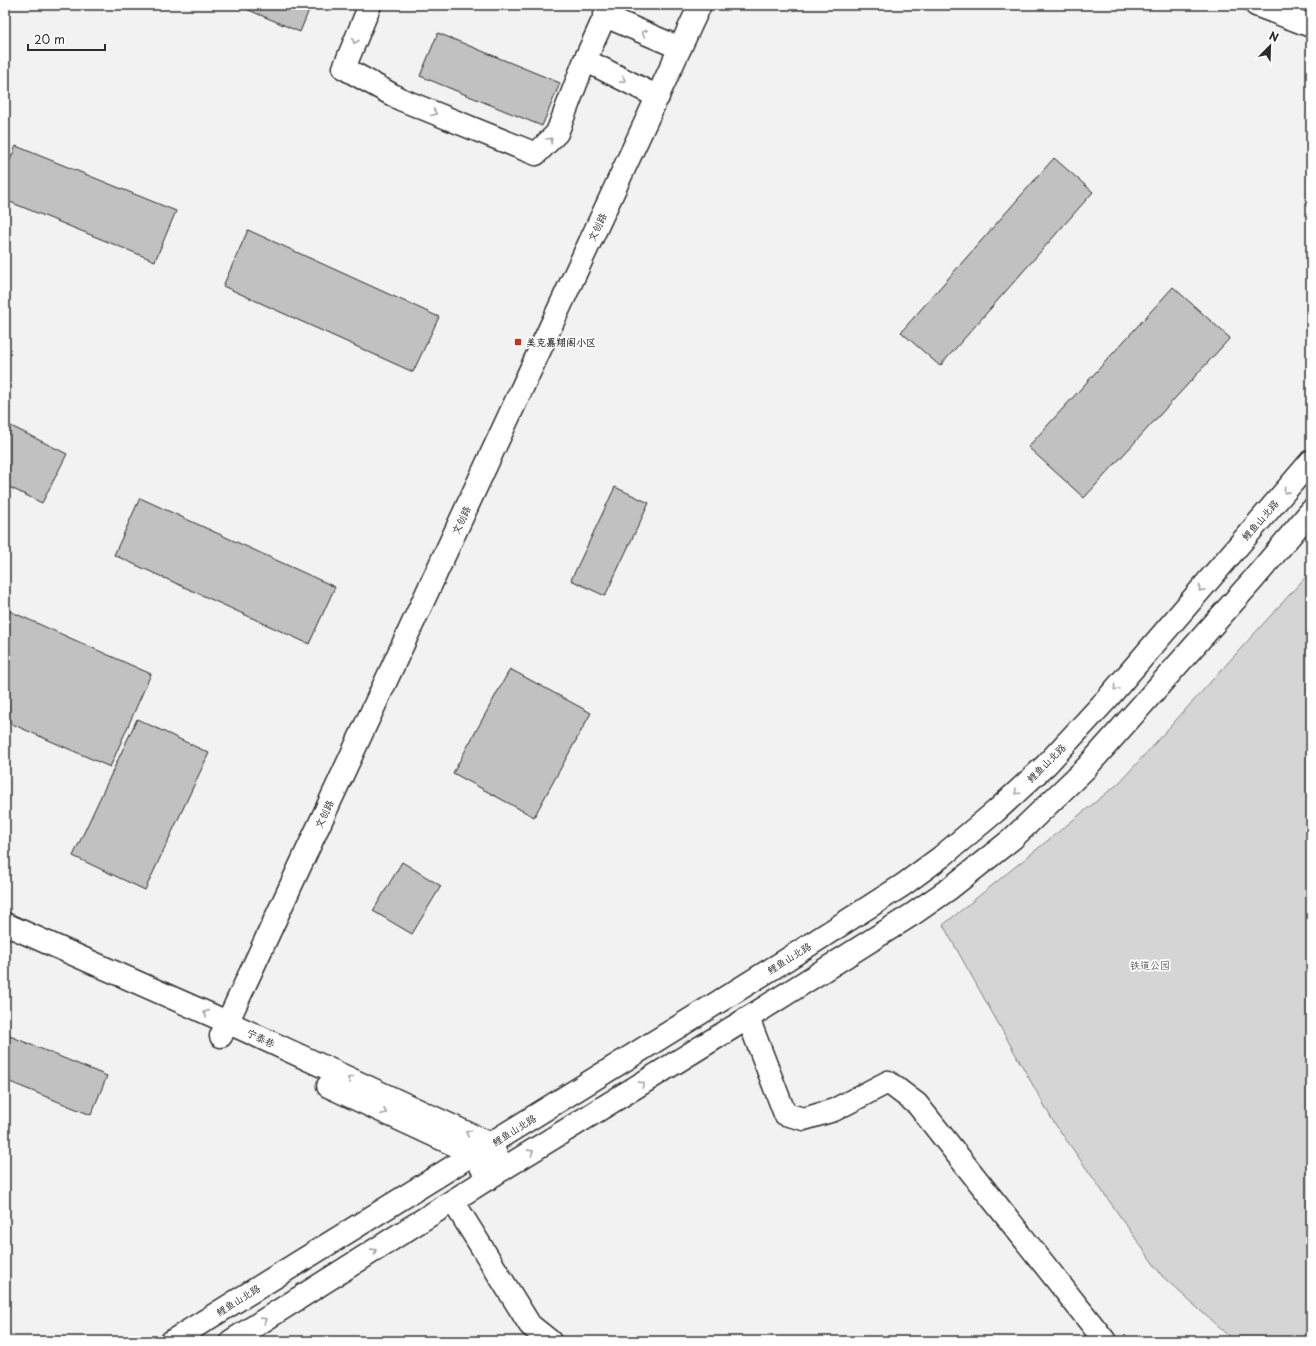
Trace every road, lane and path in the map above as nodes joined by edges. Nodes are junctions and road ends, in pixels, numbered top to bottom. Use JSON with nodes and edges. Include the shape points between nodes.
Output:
{"nodes":[{"id":1,"x":370,"y":5,"type":"edge"},
{"id":2,"x":700,"y":5,"type":"edge"},
{"id":3,"x":1256,"y":5,"type":"edge"},
{"id":4,"x":607,"y":11,"type":"edge"},
{"id":5,"x":1311,"y":26,"type":"edge"},
{"id":6,"x":680,"y":48,"type":"junction"},
{"id":7,"x":585,"y":60,"type":"junction"},
{"id":8,"x":658,"y":97,"type":"junction"},
{"id":9,"x":1311,"y":461,"type":"edge"},
{"id":10,"x":1311,"y":511,"type":"edge"},
{"id":11,"x":5,"y":924,"type":"edge"},
{"id":12,"x":5,"y":939,"type":"edge"},
{"id":13,"x":748,"y":1018,"type":"junction"},
{"id":14,"x":224,"y":1029,"type":"junction"},
{"id":15,"x":482,"y":1149,"type":"junction"},
{"id":16,"x":496,"y":1174,"type":"junction"},
{"id":17,"x":452,"y":1201,"type":"junction"},
{"id":18,"x":172,"y":1341,"type":"edge"},
{"id":19,"x":231,"y":1341,"type":"edge"},
{"id":20,"x":550,"y":1341,"type":"edge"},
{"id":21,"x":1105,"y":1341,"type":"edge"}],
"edges":[{"from":1,"to":7,"type":"main road","one_way":true,"via":[[344,68],[400,99],[536,154],[557,133]]},
{"from":2,"to":6,"type":"main road","name":"文创路"},
{"from":3,"to":5,"type":"main road"},
{"from":6,"to":4,"type":"main road","one_way":true},
{"from":4,"to":7,"type":"main road"},
{"from":6,"to":8,"type":"main road","name":"文创路"},
{"from":7,"to":8,"type":"main road","one_way":true},
{"from":8,"to":14,"type":"main road","name":"文创路"},
{"from":9,"to":15,"type":"main road","name":"鲤鱼山北路","one_way":true,"via":[[1056,754],[996,811],[941,857],[853,918]]},
{"from":10,"to":13,"type":"main road","via":[[1086,768],[1012,839],[949,889]]},
{"from":14,"to":11,"type":"main road","name":"宁泰巷","one_way":true},
{"from":12,"to":14,"type":"main road","name":"宁泰巷"},
{"from":16,"to":13,"type":"main road","one_way":true},
{"from":13,"to":21,"type":"main road","via":[[785,1114],[804,1119],[834,1110],[888,1082],[917,1104]]},
{"from":14,"to":15,"type":"main road","name":"宁泰巷"},
{"from":15,"to":16,"type":"main road"},
{"from":15,"to":18,"type":"main road","name":"鲤鱼山北路"},
{"from":16,"to":17,"type":"main road"},
{"from":19,"to":17,"type":"main road","one_way":true},
{"from":17,"to":20,"type":"main road","via":[[530,1325]]}]}
